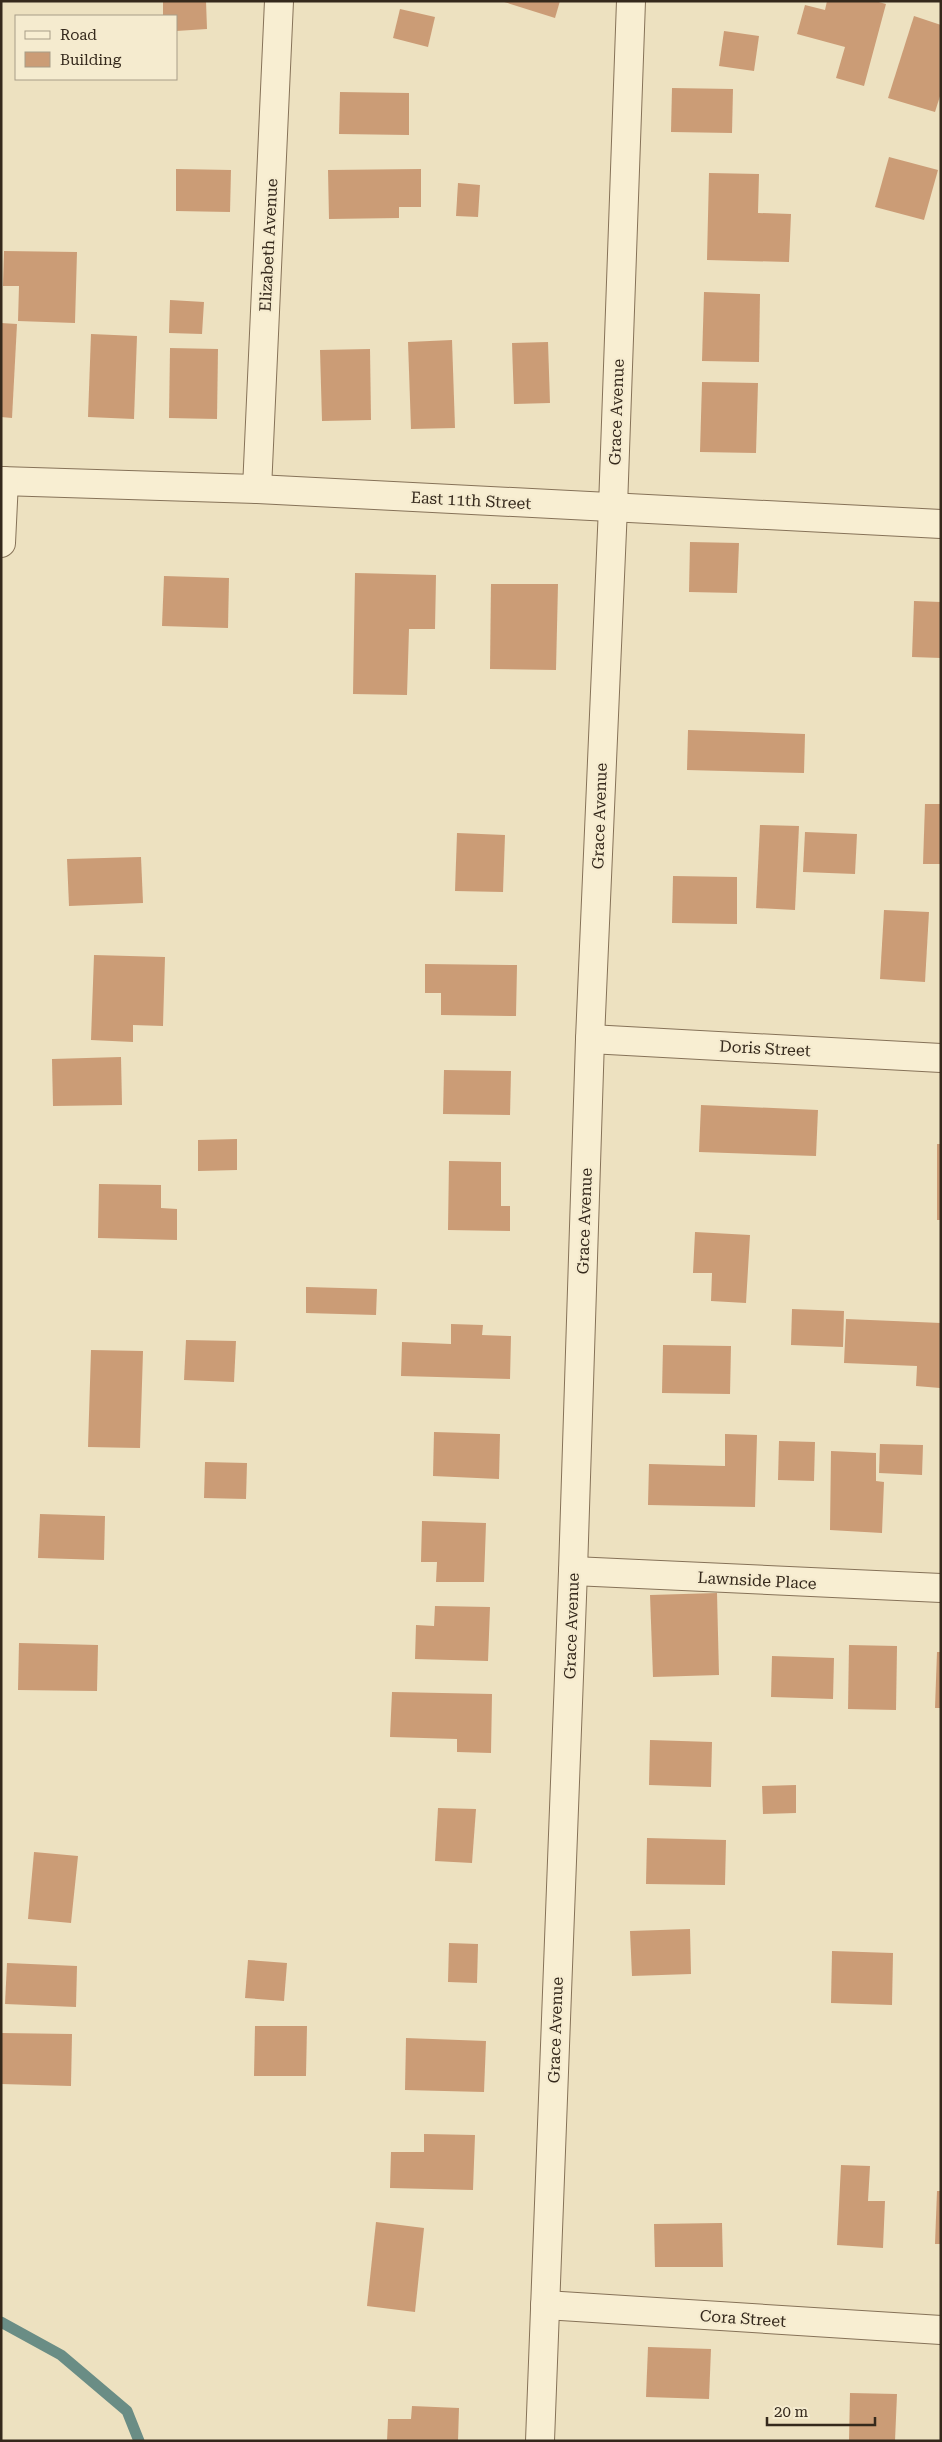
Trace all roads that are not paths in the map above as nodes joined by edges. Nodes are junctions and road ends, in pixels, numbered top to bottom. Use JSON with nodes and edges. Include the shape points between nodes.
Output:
{"nodes":[{"id":1,"x":279,"y":1,"type":"edge"},
{"id":2,"x":631,"y":1,"type":"edge"},
{"id":3,"x":3,"y":481,"type":"edge"},
{"id":4,"x":257,"y":489,"type":"junction"},
{"id":5,"x":613,"y":507,"type":"junction"},
{"id":6,"x":941,"y":524,"type":"edge"},
{"id":7,"x":1,"y":544,"type":"edge"},
{"id":8,"x":590,"y":1039,"type":"junction"},
{"id":9,"x":941,"y":1058,"type":"edge"},
{"id":10,"x":573,"y":1572,"type":"junction"},
{"id":11,"x":941,"y":1588,"type":"edge"},
{"id":12,"x":545,"y":2305,"type":"junction"},
{"id":13,"x":941,"y":2330,"type":"edge"},
{"id":14,"x":540,"y":2441,"type":"edge"}],
"edges":[{"from":1,"to":4,"type":"street","name":"Elizabeth Avenue"},
{"from":2,"to":5,"type":"street","name":"Grace Avenue"},
{"from":3,"to":4,"type":"street","name":"East 11th Street"},
{"from":3,"to":7,"type":"street"},
{"from":4,"to":5,"type":"street","name":"East 11th Street"},
{"from":5,"to":6,"type":"street","name":"East 11th Street"},
{"from":5,"to":8,"type":"street","name":"Grace Avenue"},
{"from":8,"to":9,"type":"street","name":"Doris Street"},
{"from":8,"to":10,"type":"street","name":"Grace Avenue"},
{"from":10,"to":11,"type":"street","name":"Lawnside Place"},
{"from":10,"to":12,"type":"street","name":"Grace Avenue"},
{"from":12,"to":13,"type":"street","name":"Cora Street"},
{"from":12,"to":14,"type":"street","name":"Grace Avenue"}]}
